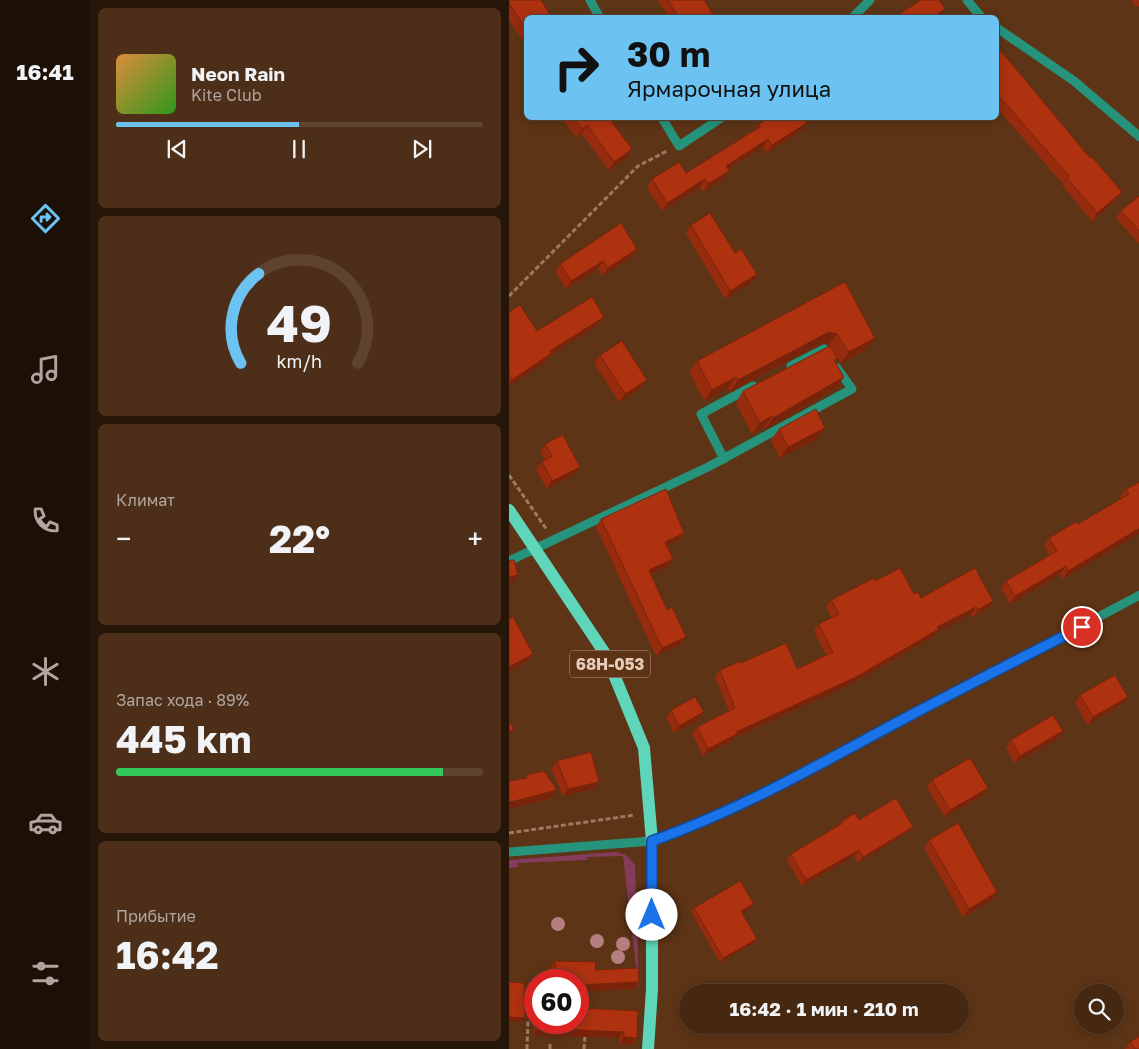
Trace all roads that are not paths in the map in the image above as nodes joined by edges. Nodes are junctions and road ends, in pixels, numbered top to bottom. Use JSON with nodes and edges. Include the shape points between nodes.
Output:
{"nodes":[{"id":1,"x":590,"y":0,"type":"edge"},
{"id":2,"x":870,"y":0,"type":"edge"},
{"id":3,"x":967,"y":0,"type":"edge"},
{"id":4,"x":598,"y":15,"type":"edge"},
{"id":5,"x":855,"y":15,"type":"edge"},
{"id":6,"x":980,"y":15,"type":"edge"},
{"id":7,"x":999,"y":29,"type":"edge"},
{"id":8,"x":663,"y":120,"type":"edge"},
{"id":9,"x":718,"y":120,"type":"edge"},
{"id":10,"x":1139,"y":137,"type":"edge"},
{"id":11,"x":780,"y":372,"type":"edge"},
{"id":12,"x":763,"y":382,"type":"edge"},
{"id":13,"x":724,"y":459,"type":"junction"},
{"id":14,"x":509,"y":510,"type":"edge"},
{"id":15,"x":536,"y":548,"type":"junction"},
{"id":16,"x":509,"y":561,"type":"edge"},
{"id":17,"x":1139,"y":595,"type":"edge"},
{"id":18,"x":652,"y":841,"type":"junction"},
{"id":19,"x":509,"y":852,"type":"edge"},
{"id":20,"x":648,"y":1049,"type":"edge"}],
"edges":[{"from":1,"to":4,"type":"street"},
{"from":2,"to":5,"type":"street"},
{"from":3,"to":6,"type":"street"},
{"from":7,"to":10,"type":"street","via":[[1074,81]]},
{"from":8,"to":9,"type":"street","via":[[679,146]]},
{"from":11,"to":13,"type":"street","via":[[824,349],[852,389]]},
{"from":12,"to":13,"type":"street","via":[[701,414]]},
{"from":13,"to":15,"type":"street"},
{"from":14,"to":15,"type":"main road","number":"68Н-053"},
{"from":15,"to":16,"type":"street"},
{"from":15,"to":18,"type":"main road","number":"68Н-053","via":[[606,655],[644,748]]},
{"from":17,"to":18,"type":"street","via":[[772,790]]},
{"from":18,"to":19,"type":"street"},
{"from":18,"to":20,"type":"main road","number":"68Н-053","via":[[652,988]]}]}
